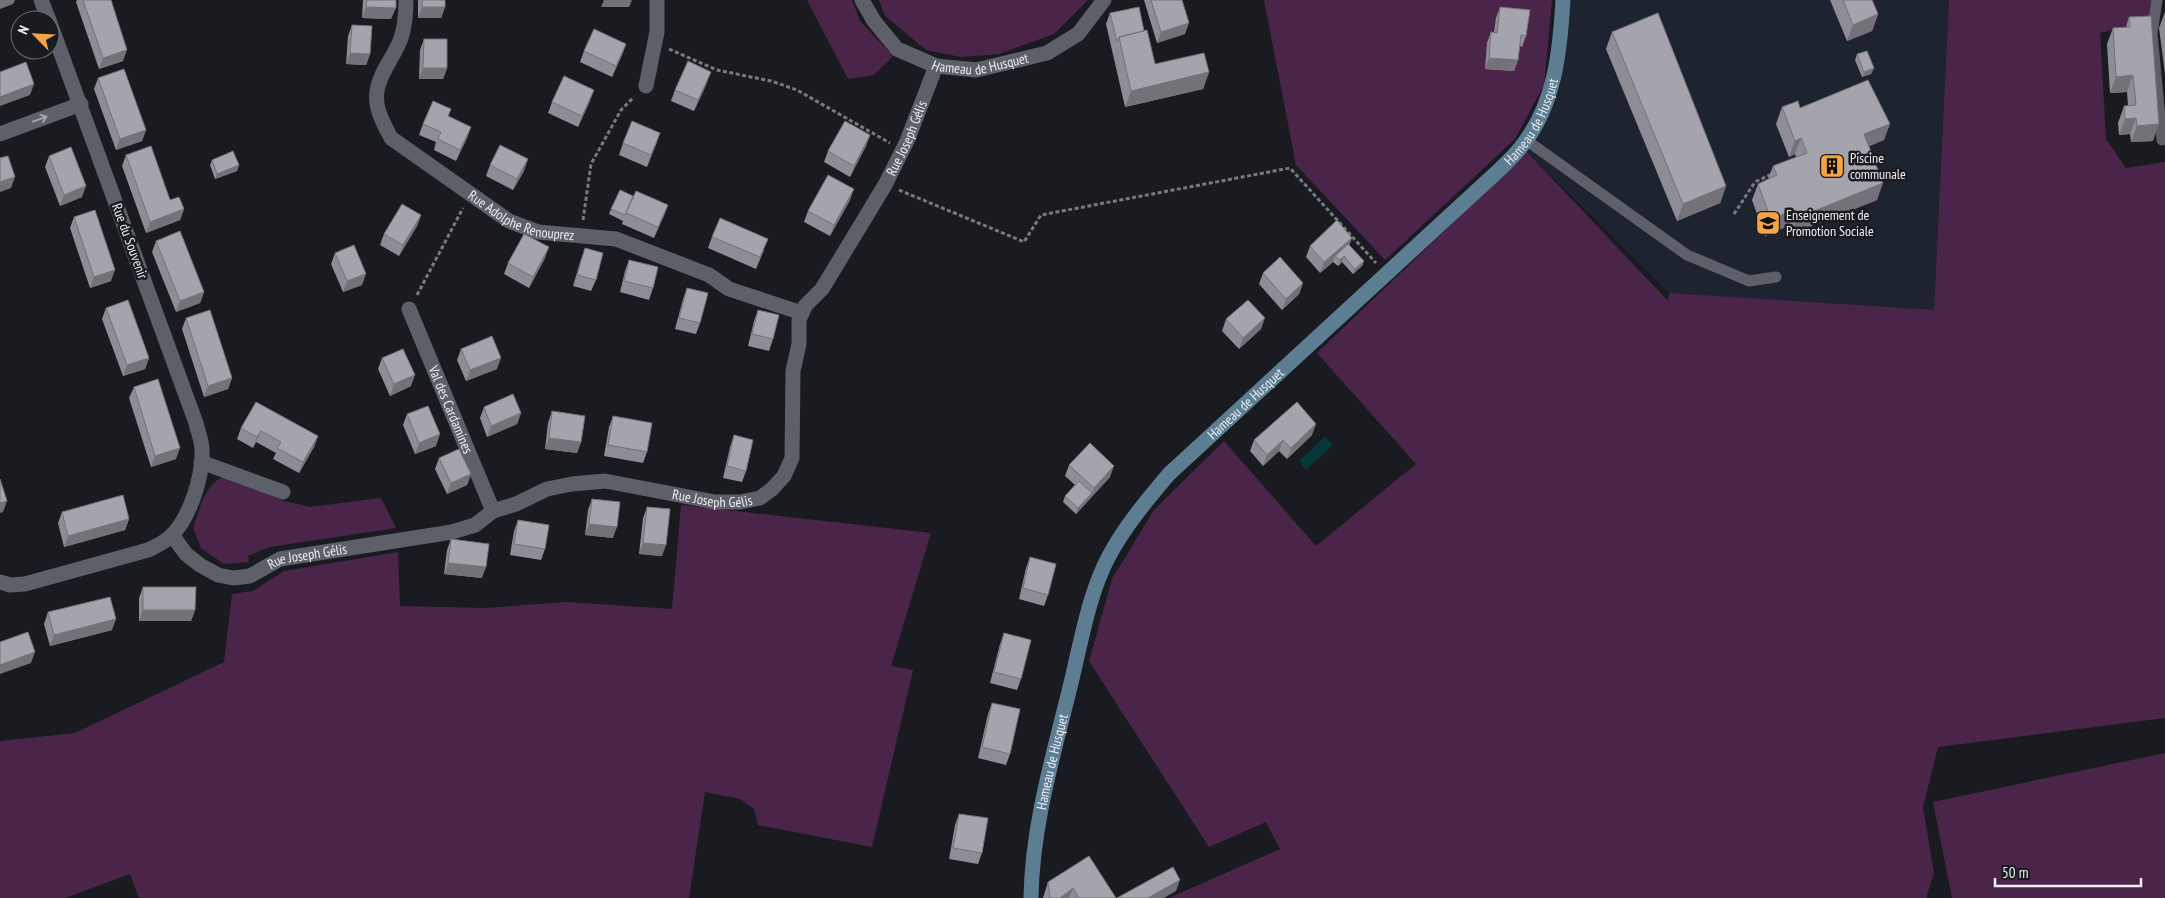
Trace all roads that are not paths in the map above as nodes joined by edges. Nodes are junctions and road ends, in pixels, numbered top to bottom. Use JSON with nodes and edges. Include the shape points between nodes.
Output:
{"nodes":[{"id":1,"x":406,"y":0,"type":"edge"},
{"id":2,"x":657,"y":0,"type":"edge"},
{"id":3,"x":862,"y":0,"type":"edge"},
{"id":4,"x":1104,"y":0,"type":"edge"},
{"id":5,"x":1563,"y":0,"type":"edge"},
{"id":6,"x":2157,"y":0,"type":"edge"},
{"id":7,"x":60,"y":51,"type":"edge"},
{"id":8,"x":936,"y":66,"type":"junction"},
{"id":9,"x":646,"y":86,"type":"road end"},
{"id":10,"x":80,"y":104,"type":"junction"},
{"id":11,"x":0,"y":134,"type":"edge"},
{"id":12,"x":1526,"y":140,"type":"junction"},
{"id":13,"x":2162,"y":140,"type":"dead end"},
{"id":14,"x":1776,"y":277,"type":"dead end"},
{"id":15,"x":409,"y":309,"type":"road end"},
{"id":16,"x":802,"y":313,"type":"junction"},
{"id":17,"x":201,"y":462,"type":"junction"},
{"id":18,"x":283,"y":492,"type":"dead end"},
{"id":19,"x":493,"y":511,"type":"junction"},
{"id":20,"x":172,"y":535,"type":"junction"},
{"id":21,"x":0,"y":582,"type":"edge"},
{"id":22,"x":1031,"y":898,"type":"edge"}],
"edges":[{"from":1,"to":16,"type":"street","name":"Rue Adolphe Renouprez","via":[[400,39],[376,91],[377,105],[392,138],[516,224],[538,232],[616,239],[709,275],[729,289]]},
{"from":2,"to":9,"type":"street","via":[[655,42]]},
{"from":3,"to":8,"type":"street","name":"Hameau de Husquet","via":[[874,21],[898,49]]},
{"from":4,"to":8,"type":"street","name":"Hameau de Husquet","via":[[1078,34],[1047,54],[976,70]]},
{"from":5,"to":12,"type":"street","name":"Hameau de Husquet","via":[[1551,89]]},
{"from":6,"to":13,"type":"lane","via":[[2152,33]]},
{"from":7,"to":10,"type":"street","name":"Rue du Souvenir"},
{"from":8,"to":16,"type":"street","name":"Rue Joseph Gélis","via":[[885,184],[822,289]]},
{"from":11,"to":10,"type":"street","one_way":true},
{"from":10,"to":17,"type":"street","name":"Rue du Souvenir","via":[[196,423],[202,448]]},
{"from":12,"to":14,"type":"lane","via":[[1687,255],[1749,281]]},
{"from":12,"to":22,"type":"street","name":"Hameau de Husquet","via":[[1497,172],[1169,474],[1134,516],[1108,557],[1092,600],[1036,836]]},
{"from":15,"to":19,"type":"street","name":"Val des Cardamines"},
{"from":16,"to":19,"type":"street","name":"Rue Joseph Gélis","via":[[793,371],[792,458],[784,476],[760,498],[715,502],[605,480],[547,489]]},
{"from":17,"to":18,"type":"street"},
{"from":17,"to":20,"type":"street","name":"Rue du Souvenir","via":[[195,492]]},
{"from":19,"to":20,"type":"street","name":"Rue Joseph Gélis","via":[[475,525],[452,532],[280,559],[250,576],[233,578],[218,575],[200,565],[186,554]]},
{"from":20,"to":21,"type":"street","via":[[148,550],[66,574],[25,584]]}]}
